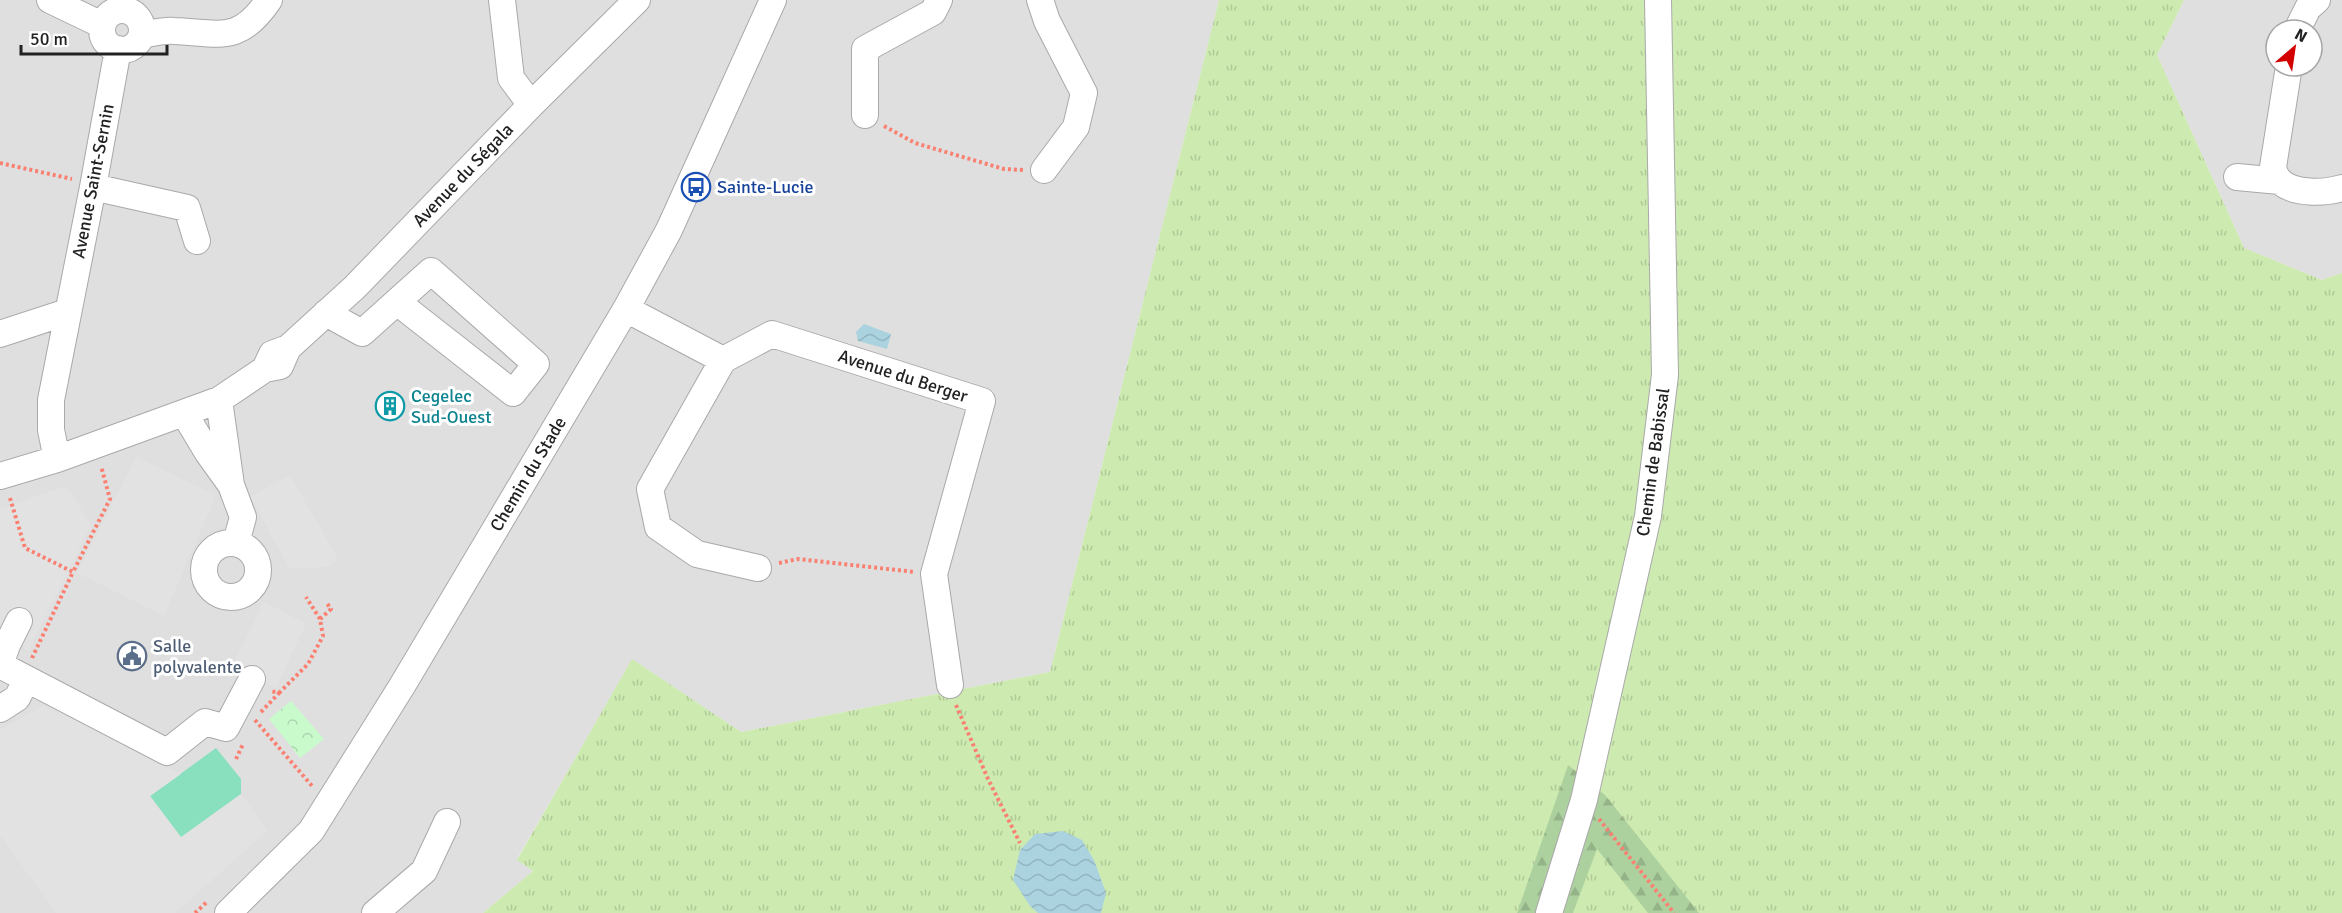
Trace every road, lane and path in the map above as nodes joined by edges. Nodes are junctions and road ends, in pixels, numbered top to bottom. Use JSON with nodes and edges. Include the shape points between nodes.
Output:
{"nodes":[{"id":1,"x":50,"y":0,"type":"edge"},
{"id":2,"x":269,"y":0,"type":"edge"},
{"id":3,"x":502,"y":0,"type":"edge"},
{"id":4,"x":637,"y":0,"type":"edge"},
{"id":5,"x":773,"y":0,"type":"edge"},
{"id":6,"x":939,"y":0,"type":"edge"},
{"id":7,"x":1041,"y":0,"type":"edge"},
{"id":8,"x":1658,"y":0,"type":"edge"},
{"id":9,"x":2317,"y":0,"type":"edge"},
{"id":10,"x":127,"y":5,"type":"edge"},
{"id":11,"x":2303,"y":18,"type":"edge"},
{"id":12,"x":102,"y":25,"type":"junction"},
{"id":13,"x":142,"y":35,"type":"junction"},
{"id":14,"x":118,"y":49,"type":"junction"},
{"id":15,"x":2288,"y":78,"type":"edge"},
{"id":16,"x":531,"y":105,"type":"junction"},
{"id":17,"x":865,"y":115,"type":"joint"},
{"id":18,"x":0,"y":163,"type":"edge"},
{"id":19,"x":1044,"y":170,"type":"joint"},
{"id":20,"x":2276,"y":174,"type":"junction"},
{"id":21,"x":2237,"y":177,"type":"dead end"},
{"id":22,"x":93,"y":187,"type":"junction"},
{"id":23,"x":2342,"y":188,"type":"edge"},
{"id":24,"x":197,"y":241,"type":"dead end"},
{"id":25,"x":397,"y":302,"type":"junction"},
{"id":26,"x":626,"y":309,"type":"junction"},
{"id":27,"x":67,"y":312,"type":"junction"},
{"id":28,"x":326,"y":313,"type":"junction"},
{"id":29,"x":0,"y":334,"type":"edge"},
{"id":30,"x":723,"y":360,"type":"junction"},
{"id":31,"x":219,"y":400,"type":"junction"},
{"id":32,"x":184,"y":413,"type":"junction"},
{"id":33,"x":57,"y":459,"type":"junction"},
{"id":34,"x":99,"y":459,"type":"dead end"},
{"id":35,"x":231,"y":485,"type":"junction"},
{"id":36,"x":5,"y":487,"type":"edge"},
{"id":37,"x":236,"y":543,"type":"dead end"},
{"id":38,"x":758,"y":568,"type":"joint"},
{"id":39,"x":934,"y":574,"type":"junction"},
{"id":40,"x":306,"y":597,"type":"dead end"},
{"id":41,"x":326,"y":602,"type":"dead end"},
{"id":42,"x":320,"y":619,"type":"junction"},
{"id":43,"x":19,"y":621,"type":"dead end"},
{"id":44,"x":27,"y":679,"type":"junction"},
{"id":45,"x":252,"y":679,"type":"dead end"},
{"id":46,"x":950,"y":685,"type":"joint"},
{"id":47,"x":279,"y":693,"type":"dead end"},
{"id":48,"x":0,"y":709,"type":"edge"},
{"id":49,"x":250,"y":729,"type":"dead end"},
{"id":50,"x":245,"y":739,"type":"dead end"},
{"id":51,"x":236,"y":759,"type":"dead end"},
{"id":52,"x":308,"y":797,"type":"dead end"},
{"id":53,"x":1584,"y":800,"type":"junction"},
{"id":54,"x":447,"y":822,"type":"dead end"},
{"id":55,"x":1020,"y":843,"type":"dead end"},
{"id":56,"x":233,"y":906,"type":"edge"},
{"id":57,"x":195,"y":913,"type":"edge"},
{"id":58,"x":375,"y":913,"type":"edge"},
{"id":59,"x":1549,"y":913,"type":"edge"},
{"id":60,"x":1674,"y":913,"type":"edge"}],
"edges":[{"from":1,"to":12,"type":"street"},
{"from":2,"to":13,"type":"street","via":[[243,29],[220,35],[172,31]]},
{"from":3,"to":16,"type":"street","via":[[511,78]]},
{"from":4,"to":16,"type":"street","name":"Avenue du Ségala"},
{"from":5,"to":26,"type":"street","name":"Chemin du Stade","via":[[669,230]]},
{"from":6,"to":17,"type":"street","via":[[933,12],[865,49]]},
{"from":7,"to":19,"type":"street","via":[[1047,21],[1084,93],[1076,127]]},
{"from":8,"to":53,"type":"street","name":"Chemin de Babissal","via":[[1665,375],[1648,516]]},
{"from":9,"to":11,"type":"street"},
{"from":10,"to":12,"type":"street","via":[[114,11]]},
{"from":10,"to":13,"type":"street","via":[[140,22]]},
{"from":12,"to":14,"type":"street","via":[[106,43]]},
{"from":13,"to":14,"type":"street","via":[[130,48]]},
{"from":14,"to":22,"type":"street","name":"Avenue Saint-Sernin"},
{"from":15,"to":20,"type":"street"},
{"from":16,"to":28,"type":"street","name":"Avenue du Ségala"},
{"from":17,"to":19,"type":"path","via":[[915,143],[1004,169]]},
{"from":18,"to":22,"type":"path"},
{"from":20,"to":21,"type":"street"},
{"from":20,"to":23,"type":"street","via":[[2297,190]]},
{"from":22,"to":24,"type":"street","via":[[187,208]]},
{"from":22,"to":27,"type":"street","name":"Avenue Saint-Sernin"},
{"from":25,"to":25,"type":"street","via":[[431,271],[536,364],[513,393]]},
{"from":25,"to":28,"type":"street","via":[[363,333]]},
{"from":26,"to":30,"type":"street"},
{"from":26,"to":56,"type":"street","name":"Chemin du Stade","via":[[311,831]]},
{"from":27,"to":29,"type":"street"},
{"from":27,"to":33,"type":"street","name":"Avenue Saint-Sernin","via":[[51,400],[51,430]]},
{"from":28,"to":31,"type":"street","name":"Avenue du Ségala","via":[[288,348],[272,354],[265,369]]},
{"from":30,"to":38,"type":"street","via":[[650,489],[658,527],[697,554]]},
{"from":30,"to":39,"type":"street","name":"Avenue du Berger","via":[[772,334],[982,401]]},
{"from":31,"to":32,"type":"street","name":"Avenue du Ségala"},
{"from":31,"to":35,"type":"street"},
{"from":32,"to":33,"type":"street","name":"Avenue du Ségala"},
{"from":32,"to":35,"type":"street"},
{"from":33,"to":36,"type":"street","name":"Avenue du Ségala"},
{"from":34,"to":36,"type":"path","via":[[110,499],[73,572],[25,548]]},
{"from":35,"to":37,"type":"street","via":[[243,517]]},
{"from":38,"to":39,"type":"path","via":[[798,560]]},
{"from":39,"to":46,"type":"street","name":"Avenue du Berger"},
{"from":40,"to":42,"type":"path"},
{"from":41,"to":42,"type":"path","via":[[331,609]]},
{"from":42,"to":47,"type":"path","via":[[323,636],[308,664]]},
{"from":43,"to":44,"type":"street","via":[[0,665]]},
{"from":44,"to":45,"type":"street","via":[[167,752],[205,722],[226,728]]},
{"from":44,"to":48,"type":"street","via":[[17,698]]},
{"from":46,"to":55,"type":"path","via":[[969,736]]},
{"from":49,"to":52,"type":"path","via":[[254,719],[314,788]]},
{"from":50,"to":51,"type":"path"},
{"from":53,"to":59,"type":"street","name":"Chemin de Babissal"},
{"from":53,"to":60,"type":"path"},
{"from":54,"to":58,"type":"street","via":[[424,871]]},
{"from":56,"to":57,"type":"path"}]}
